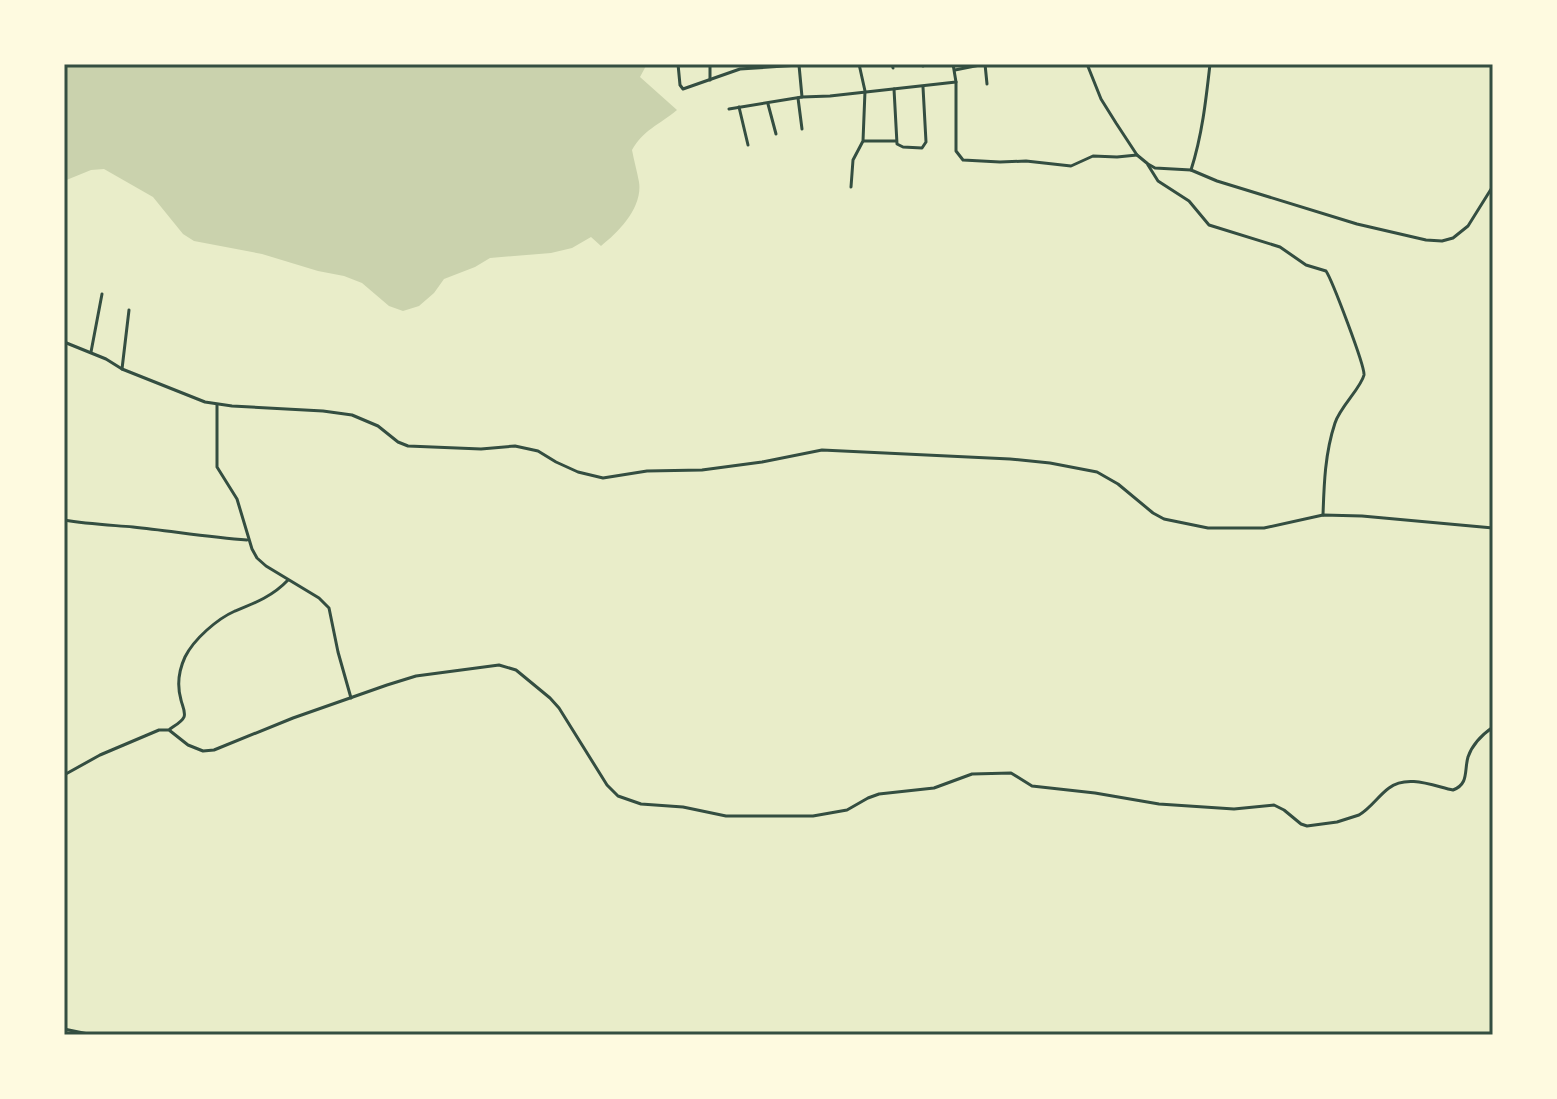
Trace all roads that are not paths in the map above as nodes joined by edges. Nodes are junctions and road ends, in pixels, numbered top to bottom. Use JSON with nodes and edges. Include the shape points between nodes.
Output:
{"nodes":[{"id":1,"x":678,"y":64,"type":"edge"},
{"id":2,"x":710,"y":64,"type":"edge"},
{"id":3,"x":859,"y":64,"type":"edge"},
{"id":4,"x":953,"y":64,"type":"edge"},
{"id":5,"x":985,"y":64,"type":"edge"},
{"id":6,"x":1087,"y":64,"type":"edge"},
{"id":7,"x":1210,"y":64,"type":"edge"},
{"id":8,"x":799,"y":65,"type":"edge"},
{"id":9,"x":740,"y":66,"type":"edge"},
{"id":10,"x":770,"y":66,"type":"edge"},
{"id":11,"x":955,"y":70,"type":"junction"},
{"id":12,"x":710,"y":80,"type":"junction"},
{"id":13,"x":956,"y":82,"type":"junction"},
{"id":14,"x":987,"y":84,"type":"dead end"},
{"id":15,"x":923,"y":86,"type":"junction"},
{"id":16,"x":894,"y":89,"type":"junction"},
{"id":17,"x":865,"y":91,"type":"junction"},
{"id":18,"x":800,"y":97,"type":"junction"},
{"id":19,"x":768,"y":104,"type":"junction"},
{"id":20,"x":739,"y":107,"type":"junction"},
{"id":21,"x":729,"y":109,"type":"dead end"},
{"id":22,"x":802,"y":129,"type":"dead end"},
{"id":23,"x":776,"y":134,"type":"dead end"},
{"id":24,"x":863,"y":141,"type":"junction"},
{"id":25,"x":896,"y":141,"type":"junction"},
{"id":26,"x":748,"y":145,"type":"dead end"},
{"id":27,"x":1137,"y":155,"type":"junction"},
{"id":28,"x":1148,"y":164,"type":"junction"},
{"id":29,"x":1191,"y":170,"type":"junction"},
{"id":30,"x":1493,"y":186,"type":"edge"},
{"id":31,"x":851,"y":187,"type":"dead end"},
{"id":32,"x":102,"y":294,"type":"dead end"},
{"id":33,"x":129,"y":310,"type":"dead end"},
{"id":34,"x":64,"y":342,"type":"edge"},
{"id":35,"x":91,"y":352,"type":"junction"},
{"id":36,"x":122,"y":369,"type":"junction"},
{"id":37,"x":217,"y":403,"type":"junction"},
{"id":38,"x":1323,"y":515,"type":"junction"},
{"id":39,"x":64,"y":520,"type":"edge"},
{"id":40,"x":1493,"y":528,"type":"edge"},
{"id":41,"x":249,"y":540,"type":"junction"},
{"id":42,"x":288,"y":580,"type":"junction"},
{"id":43,"x":351,"y":698,"type":"junction"},
{"id":44,"x":1493,"y":727,"type":"edge"},
{"id":45,"x":169,"y":730,"type":"junction"},
{"id":46,"x":64,"y":775,"type":"edge"},
{"id":47,"x":64,"y":1029,"type":"edge"},
{"id":48,"x":93,"y":1035,"type":"edge"}],
"edges":[{"from":1,"to":12,"type":"street","via":[[683,89]]},
{"from":2,"to":12,"type":"street"},
{"from":3,"to":17,"type":"street"},
{"from":4,"to":11,"type":"street"},
{"from":5,"to":11,"type":"street"},
{"from":5,"to":14,"type":"street"},
{"from":6,"to":27,"type":"street","via":[[1106,108]]},
{"from":7,"to":29,"type":"street"},
{"from":8,"to":10,"type":"street"},
{"from":8,"to":18,"type":"street"},
{"from":9,"to":10,"type":"street"},
{"from":9,"to":12,"type":"street"},
{"from":11,"to":13,"type":"street"},
{"from":13,"to":15,"type":"street"},
{"from":13,"to":27,"type":"street","via":[[956,151],[963,160],[1071,166],[1093,156]]},
{"from":15,"to":16,"type":"street"},
{"from":15,"to":25,"type":"street","via":[[925,145],[903,147]]},
{"from":16,"to":17,"type":"street"},
{"from":16,"to":25,"type":"street"},
{"from":17,"to":18,"type":"street"},
{"from":17,"to":24,"type":"street"},
{"from":18,"to":19,"type":"street"},
{"from":18,"to":22,"type":"street"},
{"from":19,"to":20,"type":"street"},
{"from":19,"to":23,"type":"street"},
{"from":20,"to":21,"type":"street"},
{"from":20,"to":26,"type":"street"},
{"from":24,"to":25,"type":"street"},
{"from":24,"to":31,"type":"street","via":[[853,160]]},
{"from":27,"to":28,"type":"street"},
{"from":28,"to":29,"type":"street"},
{"from":28,"to":38,"type":"street","via":[[1158,181],[1189,201],[1209,225],[1280,247],[1330,277],[1364,376],[1335,421],[1325,465]]},
{"from":29,"to":30,"type":"street","via":[[1357,224],[1442,241],[1468,226]]},
{"from":32,"to":35,"type":"street"},
{"from":33,"to":36,"type":"street"},
{"from":34,"to":35,"type":"street"},
{"from":35,"to":36,"type":"street"},
{"from":36,"to":37,"type":"street"},
{"from":37,"to":38,"type":"street","via":[[352,415],[411,447],[515,446],[603,478],[844,450],[1010,459],[1097,472],[1153,513],[1195,526],[1264,528]]},
{"from":37,"to":41,"type":"street","via":[[217,467],[237,499]]},
{"from":38,"to":40,"type":"street"},
{"from":39,"to":41,"type":"street"},
{"from":41,"to":42,"type":"street","via":[[261,562]]},
{"from":42,"to":43,"type":"street","via":[[329,608]]},
{"from":42,"to":45,"type":"street","via":[[223,618],[200,638],[179,677],[185,716]]},
{"from":43,"to":44,"type":"street","via":[[416,676],[511,667],[559,708],[618,796],[726,816],[822,815],[879,794],[934,788],[972,774],[1011,773],[1032,786],[1159,804],[1234,809],[1274,805],[1313,826],[1359,815],[1399,783],[1458,789],[1469,754]]},
{"from":43,"to":45,"type":"street","via":[[214,750],[188,745]]},
{"from":45,"to":46,"type":"street","via":[[133,739]]},
{"from":47,"to":48,"type":"street"}]}
